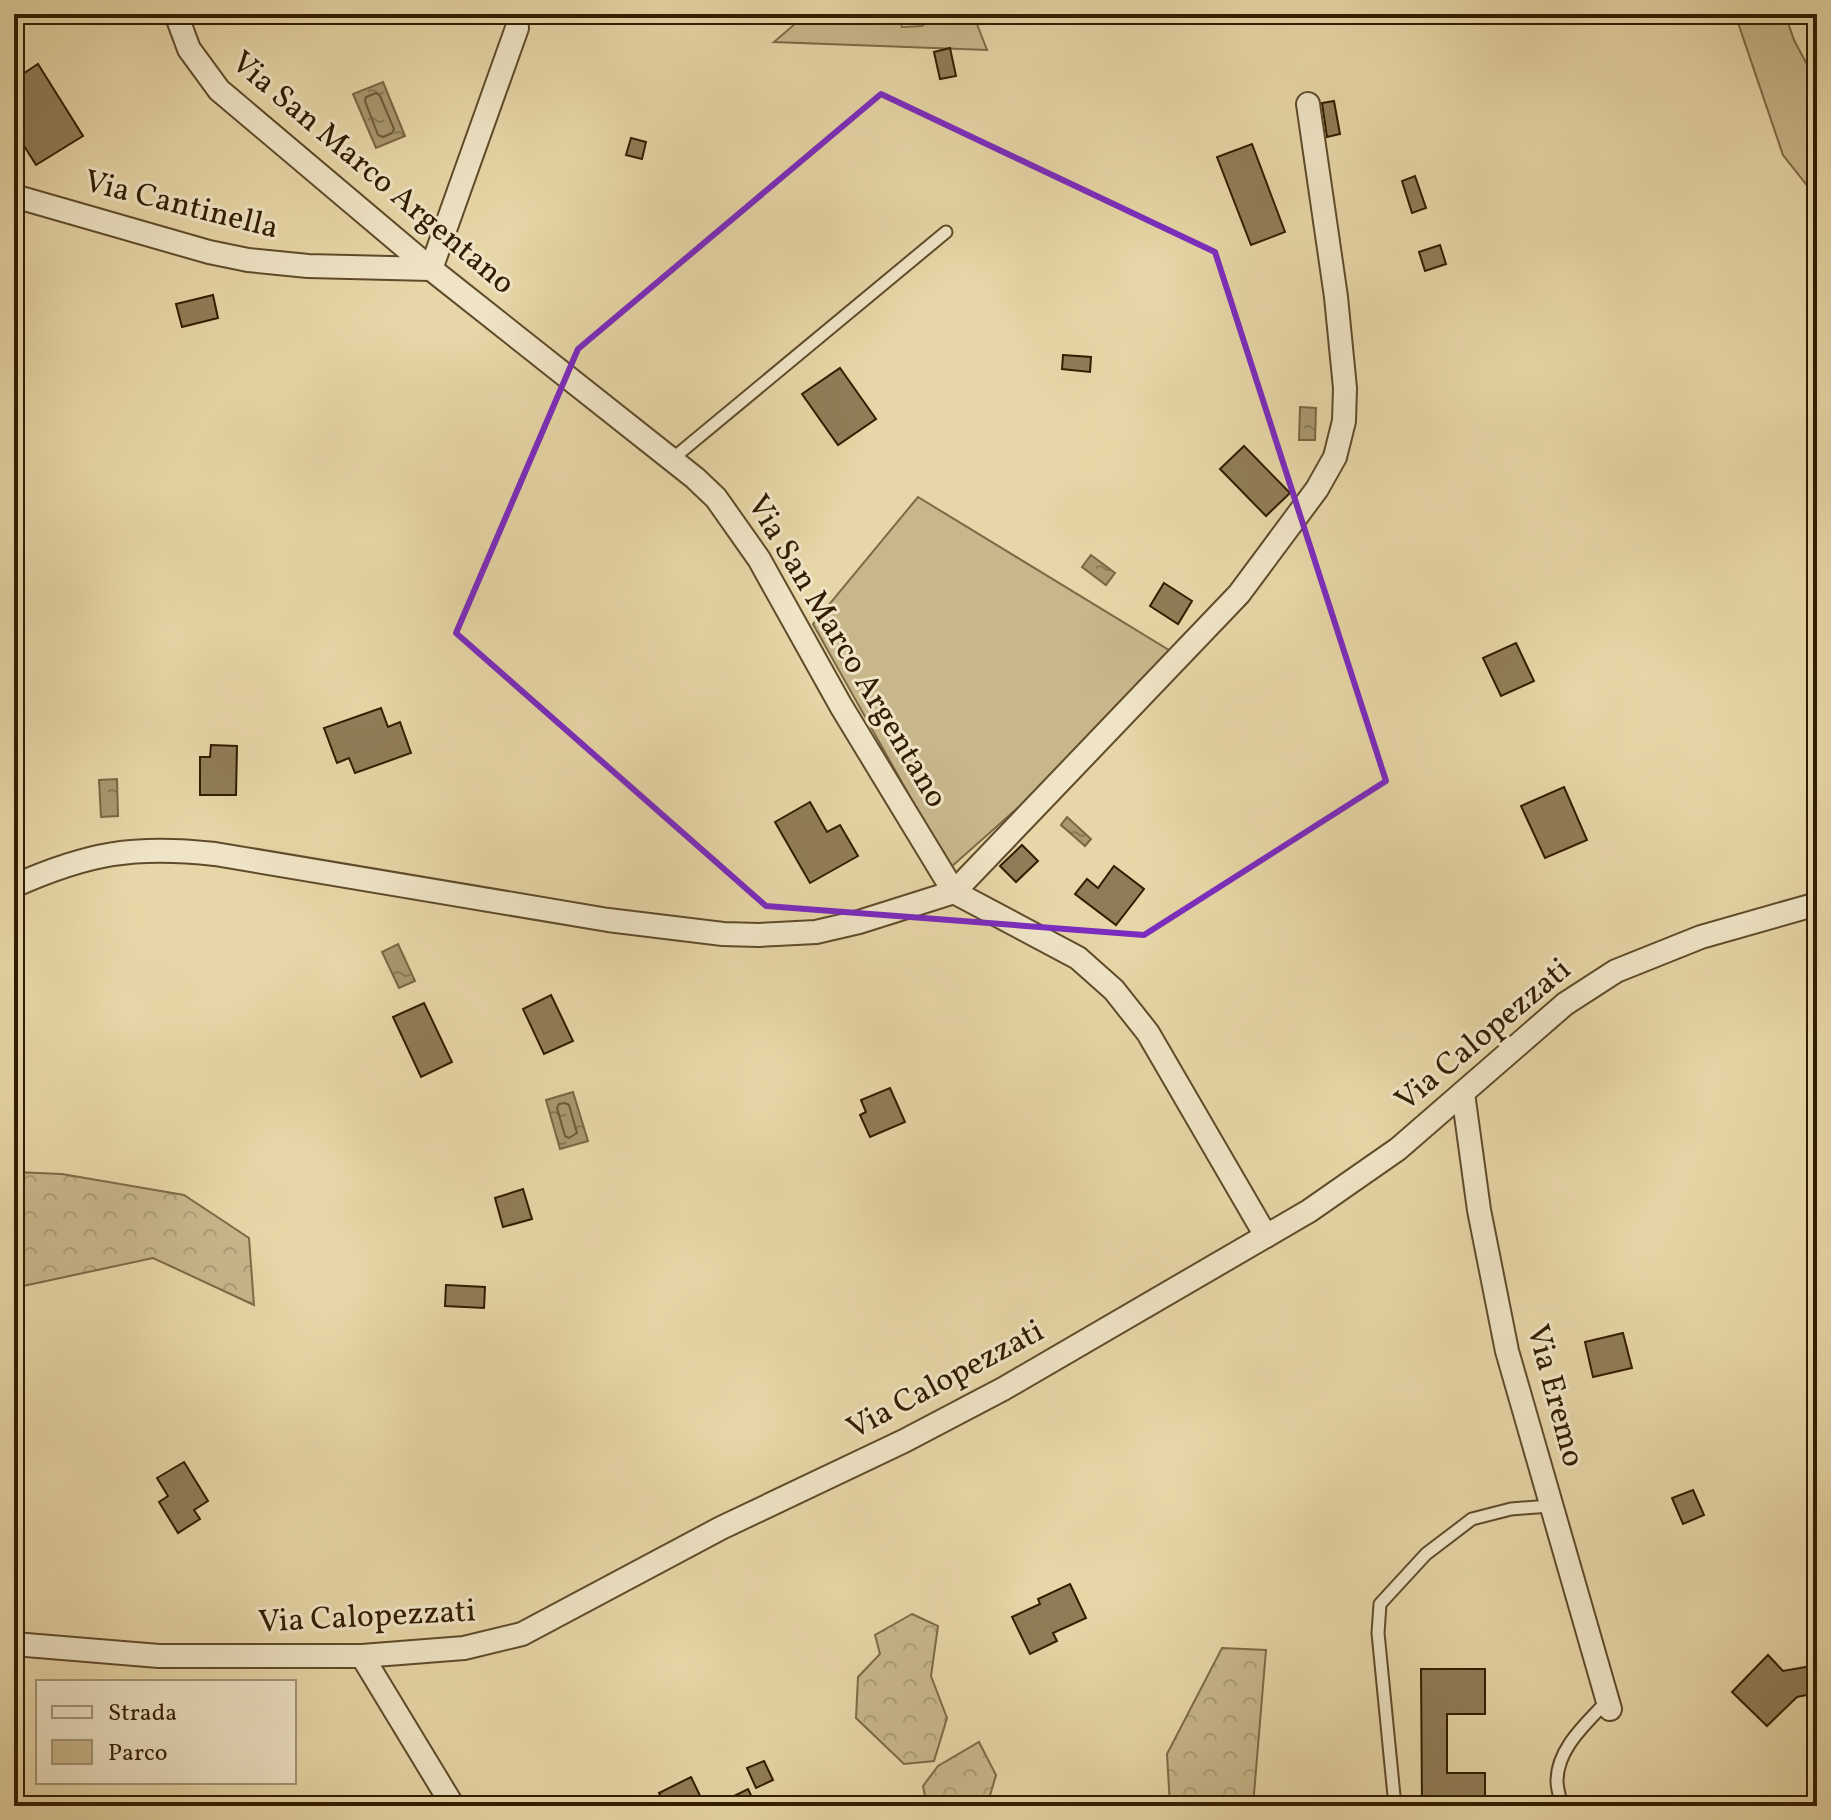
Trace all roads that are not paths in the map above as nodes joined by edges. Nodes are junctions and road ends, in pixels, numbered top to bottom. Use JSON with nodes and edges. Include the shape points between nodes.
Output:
{"nodes":[{"id":1,"x":176,"y":14,"type":"edge"},
{"id":2,"x":517,"y":28,"type":"dead end"},
{"id":3,"x":1308,"y":104,"type":"dead end"},
{"id":4,"x":14,"y":196,"type":"edge"},
{"id":5,"x":946,"y":232,"type":"dead end"},
{"id":6,"x":431,"y":269,"type":"junction"},
{"id":7,"x":671,"y":460,"type":"junction"},
{"id":8,"x":14,"y":886,"type":"edge"},
{"id":9,"x":954,"y":892,"type":"junction"},
{"id":10,"x":1817,"y":904,"type":"edge"},
{"id":11,"x":1463,"y":1093,"type":"junction"},
{"id":12,"x":1266,"y":1236,"type":"junction"},
{"id":13,"x":1550,"y":1506,"type":"junction"},
{"id":14,"x":14,"y":1644,"type":"edge"},
{"id":15,"x":362,"y":1656,"type":"junction"},
{"id":16,"x":1608,"y":1705,"type":"joint"},
{"id":17,"x":1557,"y":1781,"type":"junction"},
{"id":18,"x":453,"y":1806,"type":"edge"},
{"id":19,"x":1395,"y":1806,"type":"edge"},
{"id":20,"x":1554,"y":1806,"type":"edge"},
{"id":21,"x":1562,"y":1806,"type":"edge"}],
"edges":[{"from":1,"to":6,"type":"street","name":"Via San Marco Argentano","via":[[189,49],[219,90]]},
{"from":2,"to":6,"type":"street"},
{"from":3,"to":9,"type":"street","via":[[1345,388],[1335,457],[1226,610]]},
{"from":4,"to":6,"type":"street","name":"Via Cantinella","via":[[248,260]]},
{"from":5,"to":7,"type":"lane"},
{"from":6,"to":7,"type":"street","name":"Via San Marco Argentano"},
{"from":7,"to":9,"type":"street","name":"Via San Marco Argentano","via":[[716,498],[759,559]]},
{"from":8,"to":9,"type":"street","via":[[113,852],[190,851],[608,920],[759,935],[832,929]]},
{"from":9,"to":12,"type":"street","via":[[1078,958],[1114,990],[1148,1033]]},
{"from":10,"to":11,"type":"street","name":"Via Calopezzati","via":[[1701,937],[1616,971],[1565,1004]]},
{"from":11,"to":12,"type":"street","name":"Via Calopezzati","via":[[1369,1171]]},
{"from":11,"to":13,"type":"street","name":"Via Eremo","via":[[1499,1312]]},
{"from":12,"to":15,"type":"street","name":"Via Calopezzati","via":[[991,1396],[710,1534],[535,1628],[464,1648]]},
{"from":13,"to":16,"type":"street","name":"Via Eremo"},
{"from":13,"to":19,"type":"lane","via":[[1472,1519],[1426,1554],[1380,1604],[1378,1633]]},
{"from":14,"to":15,"type":"street","name":"Via Calopezzati","via":[[159,1656]]},
{"from":15,"to":18,"type":"street"},
{"from":16,"to":17,"type":"lane","via":[[1574,1738],[1562,1757]]},
{"from":17,"to":20,"type":"lane"},
{"from":17,"to":21,"type":"lane"}]}
